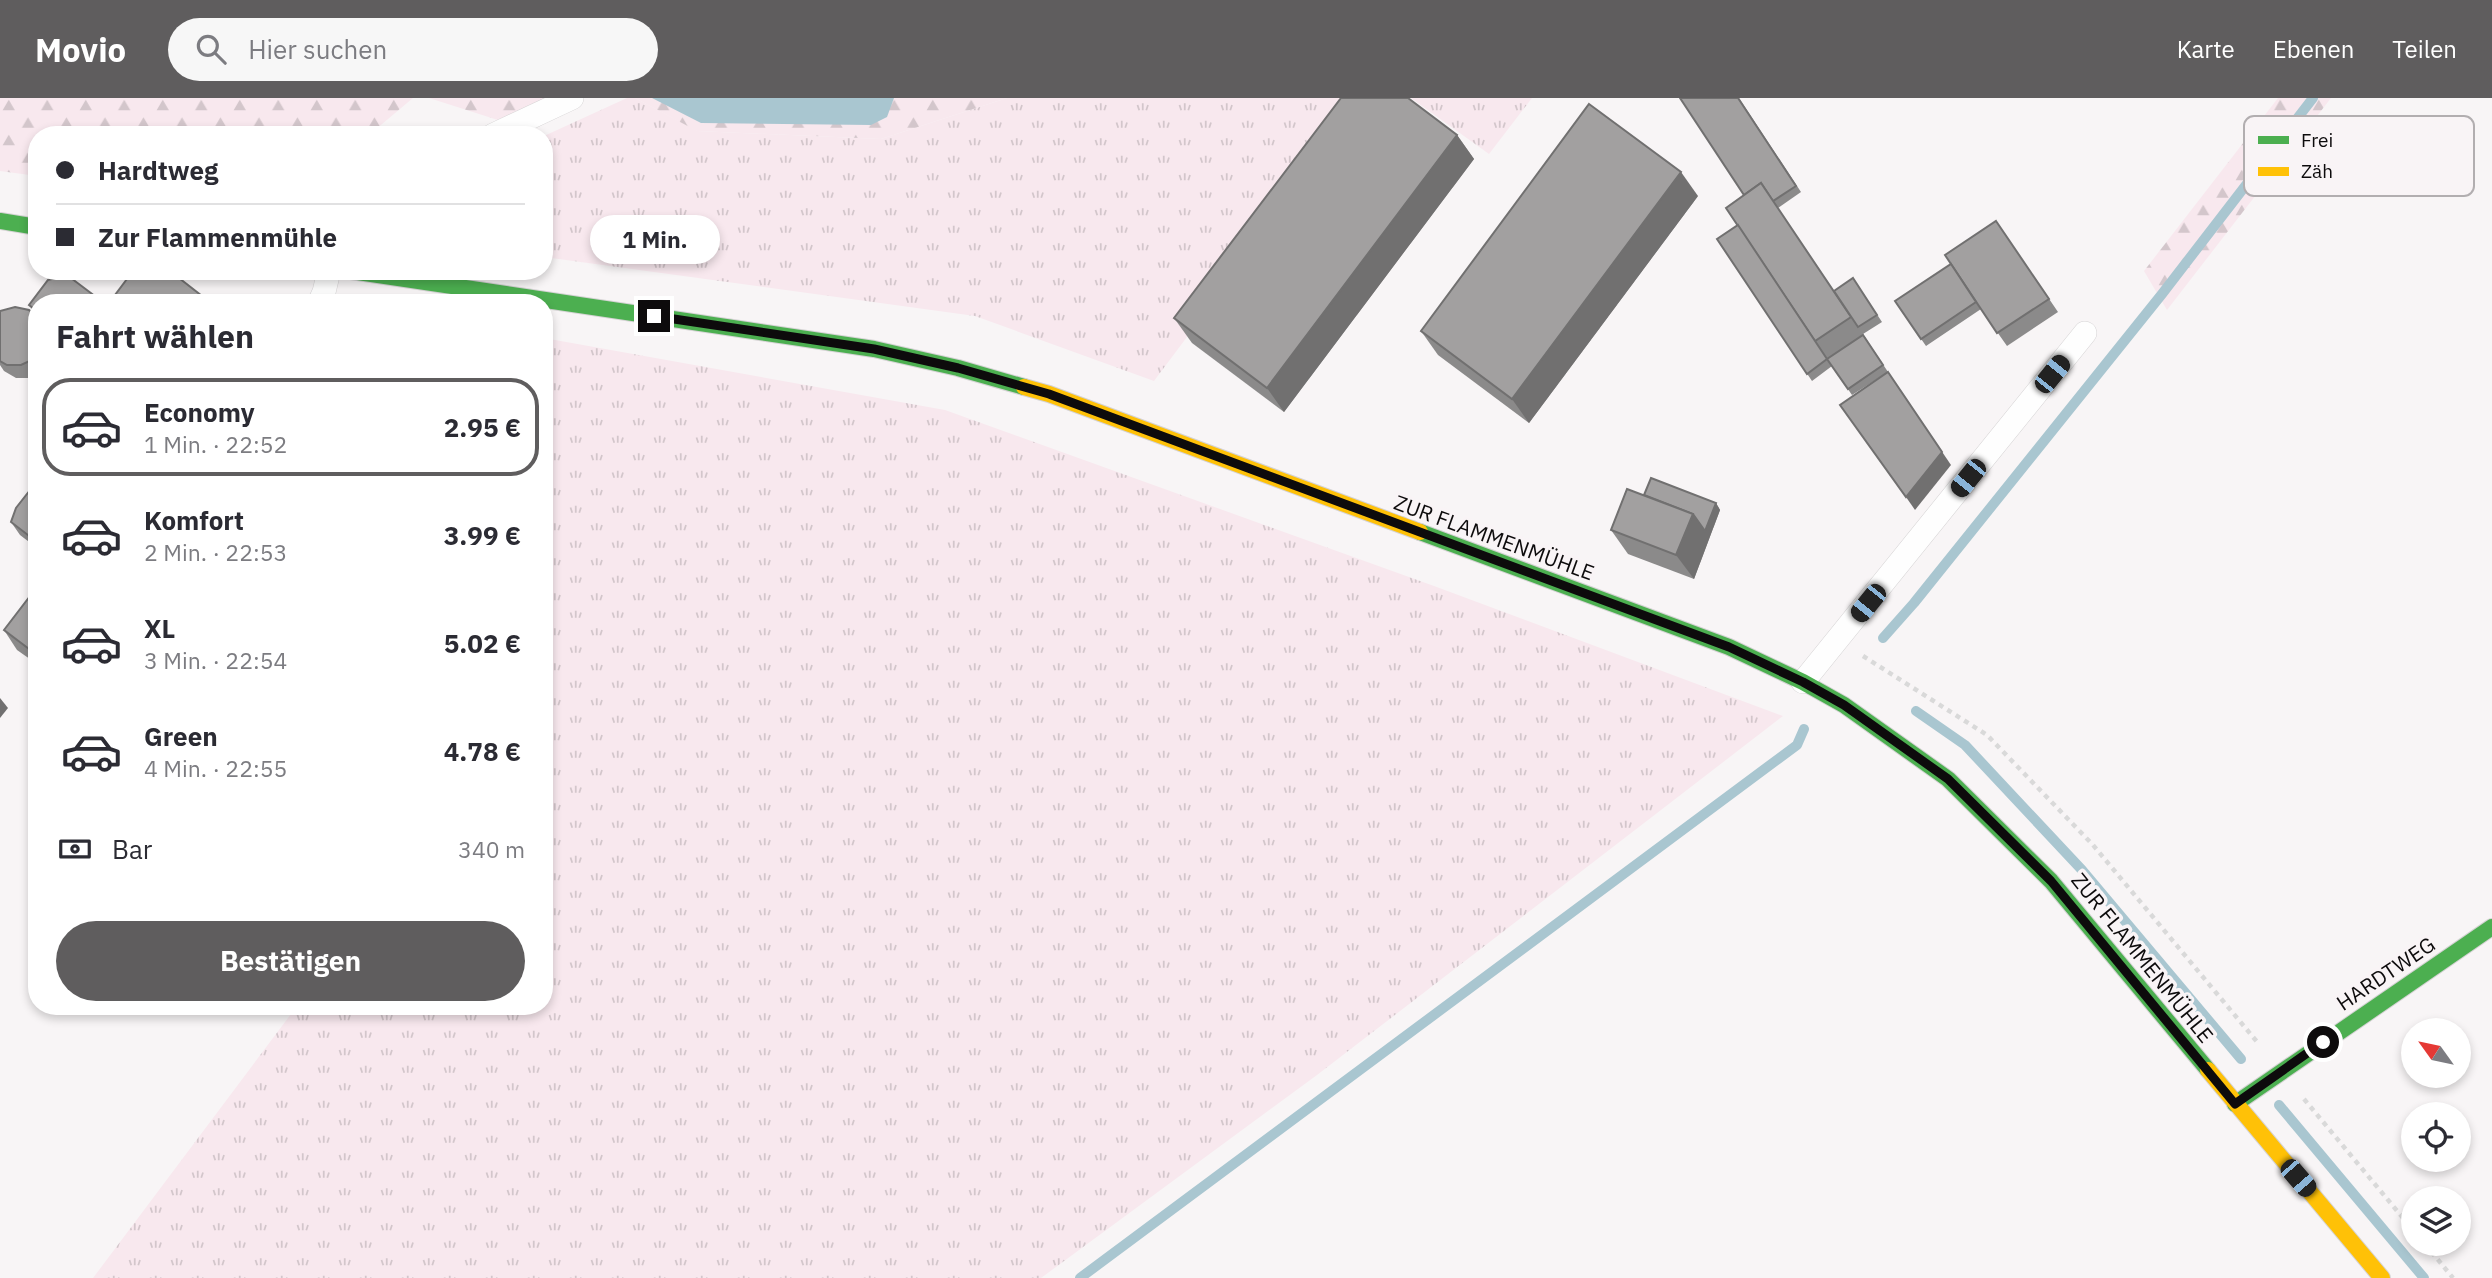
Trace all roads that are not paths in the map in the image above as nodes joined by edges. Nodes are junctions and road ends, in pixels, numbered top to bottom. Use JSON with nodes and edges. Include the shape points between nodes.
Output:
{"nodes":[{"id":1,"x":572,"y":98,"type":"edge"},
{"id":2,"x":512,"y":126,"type":"edge"},
{"id":3,"x":0,"y":221,"type":"edge"},
{"id":4,"x":28,"y":226,"type":"edge"},
{"id":5,"x":411,"y":280,"type":"edge"},
{"id":6,"x":505,"y":294,"type":"edge"},
{"id":7,"x":553,"y":301,"type":"edge"},
{"id":8,"x":2085,"y":333,"type":"dead end"},
{"id":9,"x":1803,"y":682,"type":"junction"},
{"id":10,"x":2492,"y":927,"type":"edge"},
{"id":11,"x":2235,"y":1104,"type":"junction"},
{"id":12,"x":2382,"y":1278,"type":"edge"}],
"edges":[{"from":1,"to":2,"type":"lane"},
{"from":3,"to":4,"type":"street"},
{"from":5,"to":6,"type":"street","name":"ZUR FLAMMENMÜHLE"},
{"from":7,"to":9,"type":"street","name":"ZUR FLAMMENMÜHLE","via":[[874,349],[1049,394],[1729,647]]},
{"from":8,"to":9,"type":"lane"},
{"from":9,"to":11,"type":"street","name":"ZUR FLAMMENMÜHLE","via":[[1844,705],[1948,779],[2051,881]]},
{"from":10,"to":11,"type":"street","name":"HARDTWEG"},
{"from":11,"to":12,"type":"street","name":"ZUR FLAMMENMÜHLE"}]}
